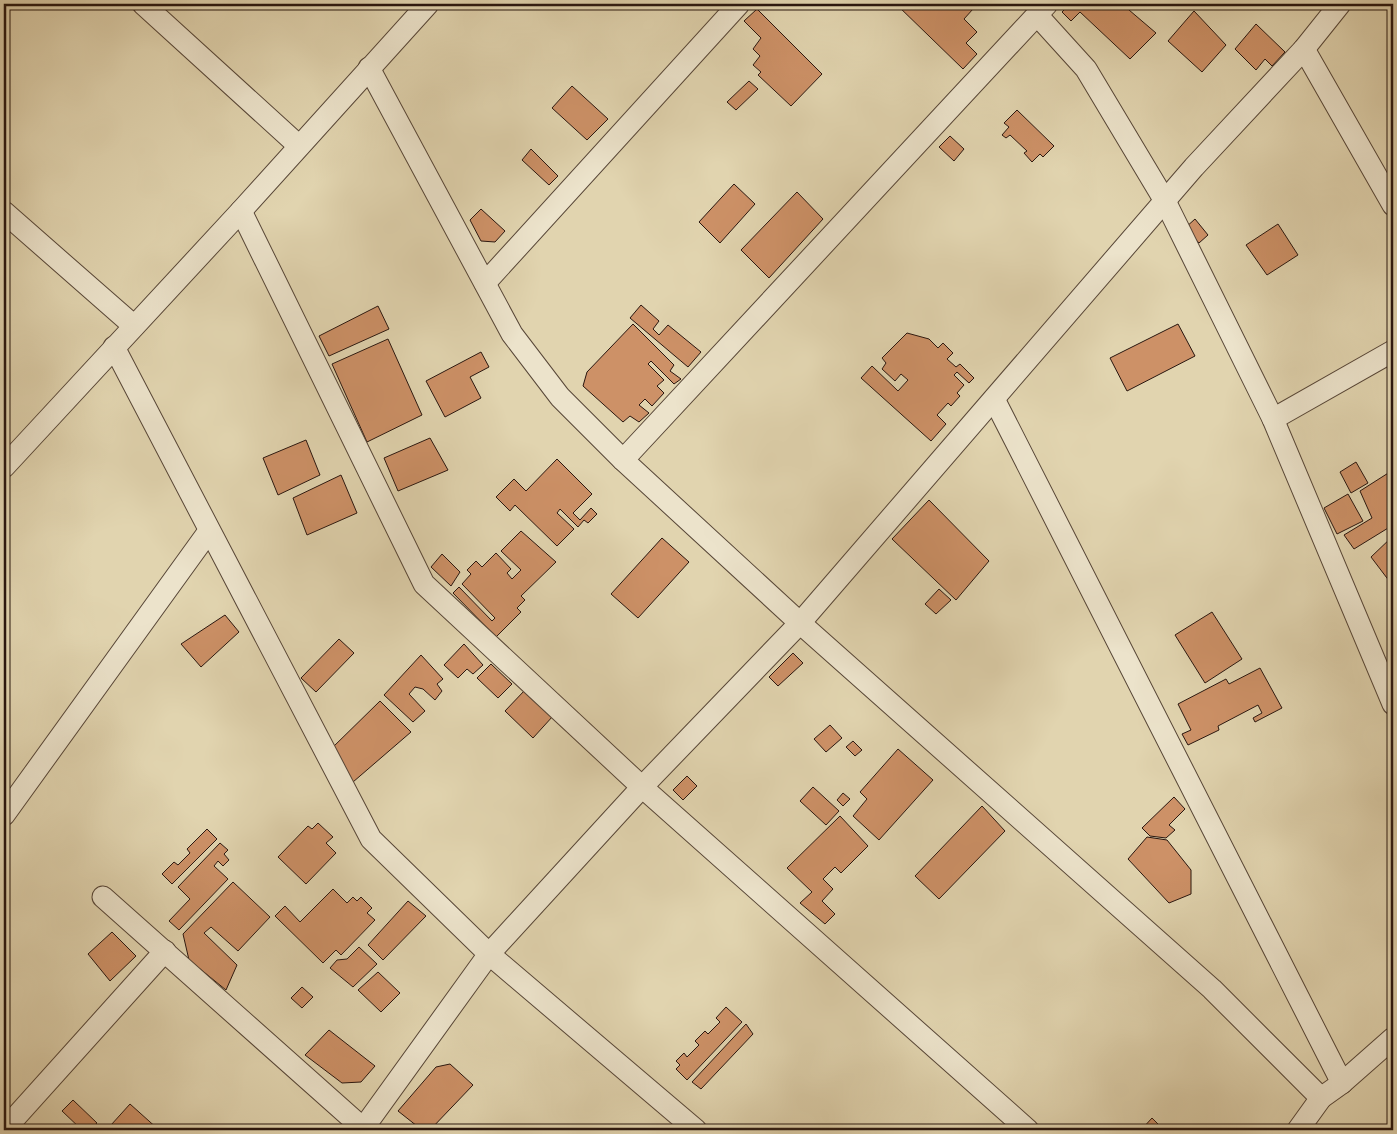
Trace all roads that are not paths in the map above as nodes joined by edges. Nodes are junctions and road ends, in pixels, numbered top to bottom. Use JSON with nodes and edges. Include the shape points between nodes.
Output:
{"nodes":[{"id":1,"x":143,"y":4,"type":"edge"},
{"id":2,"x":428,"y":4,"type":"edge"},
{"id":3,"x":739,"y":4,"type":"edge"},
{"id":4,"x":1340,"y":4,"type":"edge"},
{"id":5,"x":1042,"y":9,"type":"edge"},
{"id":6,"x":1304,"y":49,"type":"junction"},
{"id":7,"x":369,"y":68,"type":"junction"},
{"id":8,"x":299,"y":146,"type":"junction"},
{"id":9,"x":1165,"y":201,"type":"junction"},
{"id":10,"x":1393,"y":205,"type":"edge"},
{"id":11,"x":241,"y":211,"type":"junction"},
{"id":12,"x":4,"y":212,"type":"edge"},
{"id":13,"x":485,"y":283,"type":"junction"},
{"id":14,"x":134,"y":326,"type":"junction"},
{"id":15,"x":114,"y":347,"type":"junction"},
{"id":16,"x":1393,"y":351,"type":"edge"},
{"id":17,"x":994,"y":399,"type":"junction"},
{"id":18,"x":1274,"y":419,"type":"junction"},
{"id":19,"x":623,"y":460,"type":"junction"},
{"id":20,"x":4,"y":467,"type":"edge"},
{"id":21,"x":210,"y":531,"type":"junction"},
{"id":22,"x":800,"y":623,"type":"junction"},
{"id":23,"x":1393,"y":704,"type":"edge"},
{"id":24,"x":642,"y":787,"type":"junction"},
{"id":25,"x":5,"y":811,"type":"edge"},
{"id":26,"x":103,"y":897,"type":"dead end"},
{"id":27,"x":165,"y":951,"type":"junction"},
{"id":28,"x":489,"y":954,"type":"junction"},
{"id":29,"x":1393,"y":1038,"type":"edge"},
{"id":30,"x":1342,"y":1083,"type":"junction"},
{"id":31,"x":1321,"y":1098,"type":"junction"},
{"id":32,"x":4,"y":1130,"type":"edge"},
{"id":33,"x":363,"y":1130,"type":"edge"},
{"id":34,"x":696,"y":1130,"type":"edge"},
{"id":35,"x":1028,"y":1130,"type":"edge"},
{"id":36,"x":1298,"y":1130,"type":"edge"}],
"edges":[{"from":1,"to":8,"type":"street"},
{"from":2,"to":7,"type":"street"},
{"from":3,"to":13,"type":"street"},
{"from":4,"to":6,"type":"street"},
{"from":5,"to":9,"type":"street","via":[[1086,69]]},
{"from":5,"to":19,"type":"street"},
{"from":6,"to":9,"type":"street"},
{"from":6,"to":10,"type":"street"},
{"from":7,"to":8,"type":"street"},
{"from":7,"to":13,"type":"street"},
{"from":8,"to":11,"type":"street"},
{"from":9,"to":17,"type":"street"},
{"from":9,"to":18,"type":"street"},
{"from":11,"to":14,"type":"street"},
{"from":11,"to":24,"type":"street","via":[[424,584]]},
{"from":12,"to":14,"type":"street"},
{"from":13,"to":19,"type":"street","via":[[512,334],[534,364],[560,397]]},
{"from":14,"to":15,"type":"street"},
{"from":15,"to":20,"type":"street"},
{"from":15,"to":21,"type":"street"},
{"from":16,"to":18,"type":"street"},
{"from":17,"to":22,"type":"street"},
{"from":17,"to":30,"type":"street"},
{"from":18,"to":23,"type":"street"},
{"from":19,"to":22,"type":"street"},
{"from":21,"to":25,"type":"street"},
{"from":21,"to":28,"type":"street","via":[[371,840]]},
{"from":22,"to":24,"type":"street"},
{"from":22,"to":31,"type":"street","via":[[1212,989]]},
{"from":24,"to":28,"type":"street"},
{"from":24,"to":35,"type":"street"},
{"from":26,"to":27,"type":"street"},
{"from":27,"to":32,"type":"street"},
{"from":27,"to":33,"type":"street"},
{"from":28,"to":33,"type":"street"},
{"from":28,"to":34,"type":"street"},
{"from":29,"to":30,"type":"street"},
{"from":30,"to":31,"type":"street"},
{"from":31,"to":36,"type":"street"}]}
